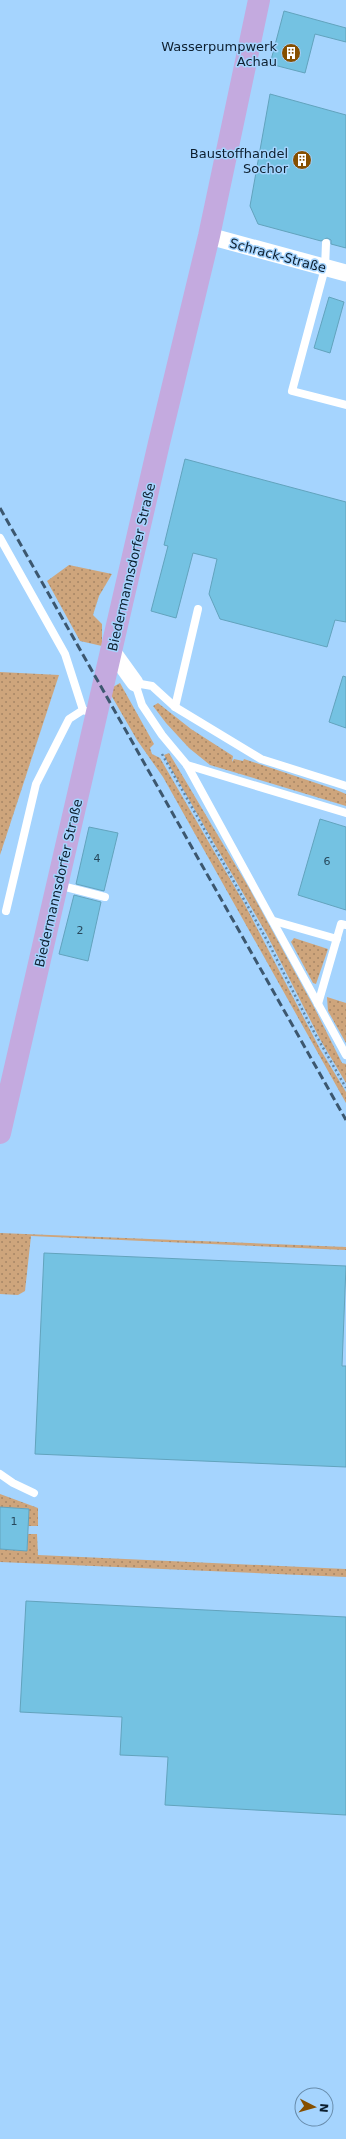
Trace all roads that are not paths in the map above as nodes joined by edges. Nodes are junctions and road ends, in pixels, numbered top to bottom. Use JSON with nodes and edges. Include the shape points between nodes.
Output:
{"nodes":[{"id":1,"x":259,"y":0,"type":"edge"},
{"id":2,"x":209,"y":236,"type":"junction"},
{"id":3,"x":326,"y":243,"type":"dead end"},
{"id":4,"x":325,"y":268,"type":"junction"},
{"id":5,"x":346,"y":273,"type":"edge"},
{"id":6,"x":346,"y":405,"type":"edge"},
{"id":7,"x":0,"y":538,"type":"edge"},
{"id":8,"x":198,"y":609,"type":"dead end"},
{"id":9,"x":112,"y":651,"type":"junction"},
{"id":10,"x":135,"y":683,"type":"junction"},
{"id":11,"x":175,"y":706,"type":"junction"},
{"id":12,"x":90,"y":712,"type":"junction"},
{"id":13,"x":187,"y":765,"type":"junction"},
{"id":14,"x":346,"y":786,"type":"edge"},
{"id":15,"x":346,"y":813,"type":"edge"},
{"id":16,"x":57,"y":885,"type":"junction"},
{"id":17,"x":105,"y":897,"type":"dead end"},
{"id":18,"x":6,"y":911,"type":"dead end"},
{"id":19,"x":274,"y":921,"type":"junction"},
{"id":20,"x":346,"y":925,"type":"edge"},
{"id":21,"x":337,"y":939,"type":"junction"},
{"id":22,"x":318,"y":1004,"type":"junction"},
{"id":23,"x":346,"y":1055,"type":"edge"},
{"id":24,"x":0,"y":1133,"type":"edge"},
{"id":25,"x":0,"y":1474,"type":"edge"},
{"id":26,"x":34,"y":1493,"type":"dead end"}],
"edges":[{"from":1,"to":2,"type":"main road","name":"Biedermannsdorfer Straße"},
{"from":2,"to":4,"type":"street","name":"Schrack-Straße"},
{"from":2,"to":9,"type":"main road","name":"Biedermannsdorfer Straße","via":[[160,436]]},
{"from":3,"to":4,"type":"lane"},
{"from":4,"to":5,"type":"street","name":"Schrack-Straße"},
{"from":4,"to":6,"type":"lane","via":[[292,391]]},
{"from":7,"to":12,"type":"lane","via":[[65,654]]},
{"from":8,"to":11,"type":"lane"},
{"from":9,"to":10,"type":"street"},
{"from":9,"to":12,"type":"main road","name":"Biedermannsdorfer Straße"},
{"from":10,"to":11,"type":"lane","via":[[152,686]]},
{"from":10,"to":13,"type":"lane","via":[[142,705]]},
{"from":11,"to":14,"type":"lane","via":[[261,759]]},
{"from":12,"to":16,"type":"main road","name":"Biedermannsdorfer Straße"},
{"from":12,"to":18,"type":"lane","via":[[69,719],[36,784]]},
{"from":13,"to":15,"type":"lane"},
{"from":13,"to":19,"type":"lane"},
{"from":16,"to":17,"type":"lane"},
{"from":16,"to":24,"type":"main road","name":"Biedermannsdorfer Straße"},
{"from":19,"to":21,"type":"lane"},
{"from":19,"to":22,"type":"lane"},
{"from":20,"to":21,"type":"lane","via":[[341,924]]},
{"from":21,"to":22,"type":"lane"},
{"from":22,"to":23,"type":"lane"},
{"from":25,"to":26,"type":"lane"}]}
